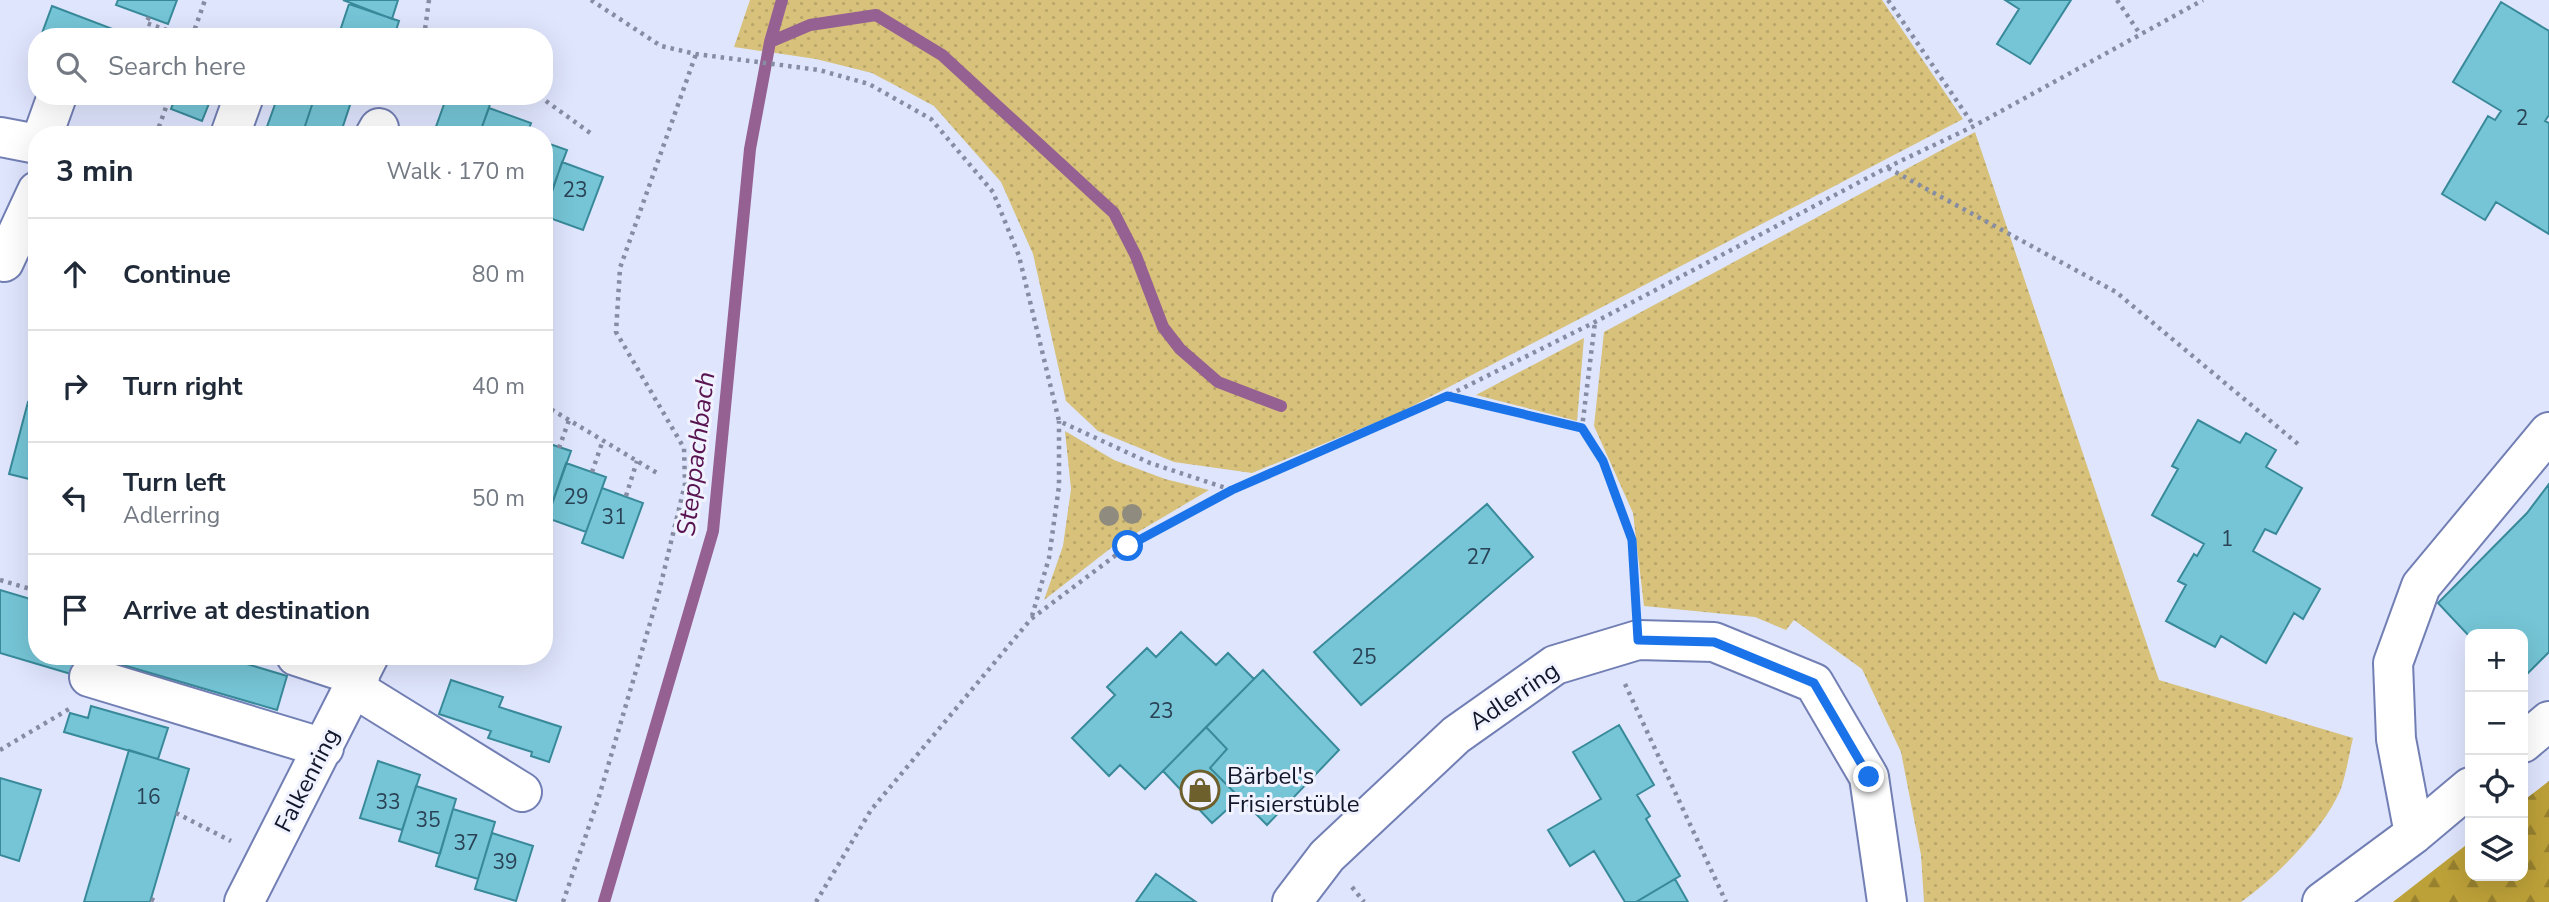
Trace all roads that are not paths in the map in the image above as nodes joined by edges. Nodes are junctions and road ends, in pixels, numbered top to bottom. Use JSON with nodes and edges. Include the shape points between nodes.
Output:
{"nodes":[{"id":1,"x":54,"y":105,"type":"edge"},
{"id":2,"x":241,"y":105,"type":"edge"},
{"id":3,"x":46,"y":126,"type":"edge"},
{"id":4,"x":233,"y":126,"type":"edge"},
{"id":5,"x":0,"y":137,"type":"edge"},
{"id":6,"x":28,"y":142,"type":"edge"},
{"id":7,"x":28,"y":210,"type":"edge"},
{"id":8,"x":0,"y":260,"type":"edge"},
{"id":9,"x":2549,"y":432,"type":"edge"},
{"id":10,"x":328,"y":665,"type":"edge"},
{"id":11,"x":361,"y":674,"type":"edge"},
{"id":12,"x":89,"y":677,"type":"road end"},
{"id":13,"x":2549,"y":721,"type":"edge"},
{"id":14,"x":2528,"y":739,"type":"edge"},
{"id":15,"x":324,"y":748,"type":"junction"},
{"id":16,"x":2465,"y":791,"type":"edge"},
{"id":17,"x":522,"y":792,"type":"dead end"},
{"id":18,"x":2414,"y":834,"type":"junction"},
{"id":19,"x":244,"y":902,"type":"edge"},
{"id":20,"x":1292,"y":902,"type":"edge"},
{"id":21,"x":1887,"y":902,"type":"edge"},
{"id":22,"x":2322,"y":902,"type":"edge"}],
"edges":[{"from":1,"to":3,"type":"street"},
{"from":2,"to":4,"type":"street"},
{"from":5,"to":6,"type":"street"},
{"from":7,"to":8,"type":"street","via":[[4,262]]},
{"from":9,"to":18,"type":"street","via":[[2421,586],[2393,663],[2396,739]]},
{"from":10,"to":11,"type":"street"},
{"from":11,"to":15,"type":"street","name":"Falkenring"},
{"from":11,"to":17,"type":"street"},
{"from":12,"to":15,"type":"street"},
{"from":13,"to":14,"type":"street"},
{"from":15,"to":19,"type":"street","name":"Falkenring"},
{"from":16,"to":18,"type":"street"},
{"from":18,"to":22,"type":"street"},
{"from":20,"to":21,"type":"street","name":"Adlerring","via":[[1327,856],[1455,735],[1555,665],[1623,645],[1714,642],[1814,683],[1869,777]]}]}
